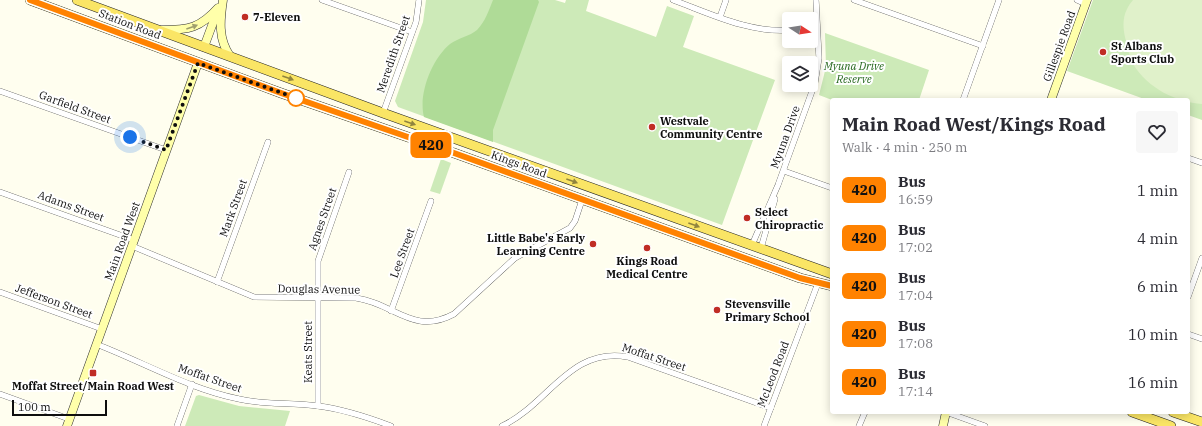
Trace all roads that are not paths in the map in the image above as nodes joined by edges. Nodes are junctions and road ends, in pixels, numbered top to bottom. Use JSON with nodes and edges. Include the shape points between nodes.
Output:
{"nodes":[{"id":1,"x":30,"y":0,"type":"edge"},
{"id":2,"x":77,"y":0,"type":"edge"},
{"id":3,"x":322,"y":0,"type":"edge"},
{"id":4,"x":419,"y":0,"type":"edge"},
{"id":5,"x":673,"y":0,"type":"edge"},
{"id":6,"x":726,"y":0,"type":"edge"},
{"id":7,"x":816,"y":0,"type":"edge"},
{"id":8,"x":854,"y":0,"type":"edge"},
{"id":9,"x":999,"y":0,"type":"edge"},
{"id":10,"x":1077,"y":0,"type":"edge"},
{"id":11,"x":1087,"y":2,"type":"edge"},
{"id":12,"x":221,"y":3,"type":"edge"},
{"id":13,"x":817,"y":12,"type":"edge"},
{"id":14,"x":720,"y":17,"type":"junction"},
{"id":15,"x":818,"y":28,"type":"edge"},
{"id":16,"x":160,"y":30,"type":"junction"},
{"id":17,"x":782,"y":30,"type":"edge"},
{"id":18,"x":412,"y":32,"type":"junction"},
{"id":19,"x":983,"y":46,"type":"junction"},
{"id":20,"x":204,"y":47,"type":"junction"},
{"id":21,"x":230,"y":56,"type":"junction"},
{"id":22,"x":198,"y":63,"type":"junction"},
{"id":23,"x":0,"y":91,"type":"edge"},
{"id":24,"x":964,"y":98,"type":"edge"},
{"id":25,"x":1053,"y":98,"type":"edge"},
{"id":26,"x":383,"y":113,"type":"junction"},
{"id":27,"x":378,"y":126,"type":"junction"},
{"id":28,"x":268,"y":142,"type":"dead end"},
{"id":29,"x":166,"y":150,"type":"junction"},
{"id":30,"x":1190,"y":159,"type":"edge"},
{"id":31,"x":1202,"y":163,"type":"edge"},
{"id":32,"x":784,"y":171,"type":"junction"},
{"id":33,"x":349,"y":172,"type":"dead end"},
{"id":34,"x":778,"y":185,"type":"junction"},
{"id":35,"x":587,"y":186,"type":"junction"},
{"id":36,"x":830,"y":187,"type":"edge"},
{"id":37,"x":0,"y":192,"type":"edge"},
{"id":38,"x":582,"y":200,"type":"junction"},
{"id":39,"x":431,"y":201,"type":"dead end"},
{"id":40,"x":133,"y":243,"type":"junction"},
{"id":41,"x":756,"y":247,"type":"junction"},
{"id":42,"x":1202,"y":258,"type":"edge"},
{"id":43,"x":753,"y":261,"type":"junction"},
{"id":44,"x":830,"y":273,"type":"edge"},
{"id":45,"x":217,"y":282,"type":"junction"},
{"id":46,"x":818,"y":283,"type":"junction"},
{"id":47,"x":830,"y":286,"type":"edge"},
{"id":48,"x":1190,"y":291,"type":"edge"},
{"id":49,"x":0,"y":292,"type":"edge"},
{"id":50,"x":318,"y":298,"type":"junction"},
{"id":51,"x":392,"y":311,"type":"junction"},
{"id":52,"x":102,"y":329,"type":"junction"},
{"id":53,"x":1190,"y":335,"type":"edge"},
{"id":54,"x":1202,"y":339,"type":"edge"},
{"id":55,"x":96,"y":344,"type":"junction"},
{"id":56,"x":192,"y":384,"type":"junction"},
{"id":57,"x":0,"y":394,"type":"edge"},
{"id":58,"x":318,"y":406,"type":"junction"},
{"id":59,"x":771,"y":408,"type":"junction"},
{"id":60,"x":863,"y":414,"type":"edge"},
{"id":61,"x":946,"y":414,"type":"edge"},
{"id":62,"x":952,"y":414,"type":"edge"},
{"id":63,"x":1138,"y":414,"type":"edge"},
{"id":64,"x":1179,"y":414,"type":"edge"},
{"id":65,"x":68,"y":422,"type":"edge"},
{"id":66,"x":1202,"y":422,"type":"edge"},
{"id":67,"x":177,"y":426,"type":"edge"},
{"id":68,"x":391,"y":426,"type":"edge"},
{"id":69,"x":502,"y":426,"type":"edge"},
{"id":70,"x":764,"y":426,"type":"edge"},
{"id":71,"x":859,"y":426,"type":"edge"},
{"id":72,"x":943,"y":426,"type":"edge"},
{"id":73,"x":985,"y":426,"type":"edge"},
{"id":74,"x":1171,"y":426,"type":"edge"}],
"edges":[{"from":1,"to":22,"type":"main road","name":"Station Road"},
{"from":2,"to":16,"type":"main road","name":"Station Road"},
{"from":3,"to":18,"type":"street"},
{"from":4,"to":18,"type":"street","name":"Meredith Street"},
{"from":5,"to":14,"type":"street"},
{"from":6,"to":14,"type":"street"},
{"from":7,"to":13,"type":"street","name":"Myuna Drive"},
{"from":8,"to":19,"type":"street"},
{"from":9,"to":19,"type":"street"},
{"from":10,"to":11,"type":"street"},
{"from":11,"to":25,"type":"main road","name":"Gillespie Road"},
{"from":16,"to":12,"type":"main road","one_way":true,"via":[[192,28],[206,20]]},
{"from":12,"to":20,"type":"main road"},
{"from":12,"to":21,"type":"main road","via":[[222,40]]},
{"from":14,"to":17,"type":"street","via":[[760,30]]},
{"from":15,"to":32,"type":"street","name":"Myuna Drive","via":[[818,73]]},
{"from":16,"to":20,"type":"main road","name":"Station Road"},
{"from":18,"to":26,"type":"street","name":"Meredith Street"},
{"from":19,"to":24,"type":"street"},
{"from":20,"to":21,"type":"main road","name":"Kings Road"},
{"from":20,"to":22,"type":"main road"},
{"from":21,"to":26,"type":"main road","name":"Kings Road","one_way":true},
{"from":22,"to":27,"type":"main road","name":"Kings Road"},
{"from":22,"to":29,"type":"main road","name":"Main Road West"},
{"from":23,"to":29,"type":"street","name":"Garfield Street"},
{"from":26,"to":27,"type":"main road"},
{"from":26,"to":35,"type":"main road","name":"Kings Road","one_way":true},
{"from":27,"to":38,"type":"main road","name":"Kings Road"},
{"from":28,"to":45,"type":"street","name":"Mark Street"},
{"from":29,"to":40,"type":"main road","name":"Main Road West"},
{"from":30,"to":31,"type":"street"},
{"from":32,"to":34,"type":"street","name":"Myuna Drive"},
{"from":32,"to":36,"type":"street"},
{"from":33,"to":50,"type":"street","name":"Agnes Street","via":[[319,255]]},
{"from":34,"to":41,"type":"street","name":"Myuna Drive"},
{"from":34,"to":41,"type":"street","name":"Myuna Drive"},
{"from":35,"to":38,"type":"main road"},
{"from":35,"to":41,"type":"main road","name":"Kings Road","one_way":true},
{"from":37,"to":40,"type":"street","name":"Adams Street"},
{"from":38,"to":43,"type":"main road","name":"Kings Road"},
{"from":38,"to":51,"type":"street","name":"Douglas Avenue","via":[[570,228],[515,258],[454,314],[428,322],[414,321]]},
{"from":39,"to":51,"type":"street","name":"Lee Street"},
{"from":40,"to":45,"type":"street","name":"Douglas Avenue"},
{"from":40,"to":52,"type":"main road","name":"Main Road West"},
{"from":41,"to":43,"type":"main road"},
{"from":41,"to":44,"type":"main road","name":"Kings Road"},
{"from":42,"to":48,"type":"street"},
{"from":43,"to":46,"type":"main road","name":"Kings Road"},
{"from":45,"to":50,"type":"street","name":"Douglas Avenue","via":[[260,298]]},
{"from":46,"to":47,"type":"main road","name":"Kings Road"},
{"from":46,"to":59,"type":"street","name":"McLeod Road"},
{"from":49,"to":52,"type":"street","name":"Jefferson Street"},
{"from":50,"to":51,"type":"street","name":"Douglas Avenue","via":[[364,299]]},
{"from":50,"to":58,"type":"street","name":"Keats Street"},
{"from":52,"to":55,"type":"main road","name":"Main Road West"},
{"from":53,"to":54,"type":"street"},
{"from":55,"to":56,"type":"street","name":"Moffat Street"},
{"from":55,"to":65,"type":"main road","name":"Main Road West"},
{"from":56,"to":58,"type":"street","name":"Moffat Street","via":[[239,400]]},
{"from":56,"to":67,"type":"street"},
{"from":57,"to":65,"type":"street"},
{"from":58,"to":68,"type":"street","name":"Moffat Street","via":[[364,416]]},
{"from":59,"to":69,"type":"street","name":"Moffat Street","via":[[628,357],[607,355],[580,363],[523,413]]},
{"from":59,"to":70,"type":"street","name":"McLeod Road"},
{"from":60,"to":71,"type":"street"},
{"from":61,"to":72,"type":"main road"},
{"from":62,"to":73,"type":"street"},
{"from":63,"to":74,"type":"main road"},
{"from":64,"to":66,"type":"main road"}]}
